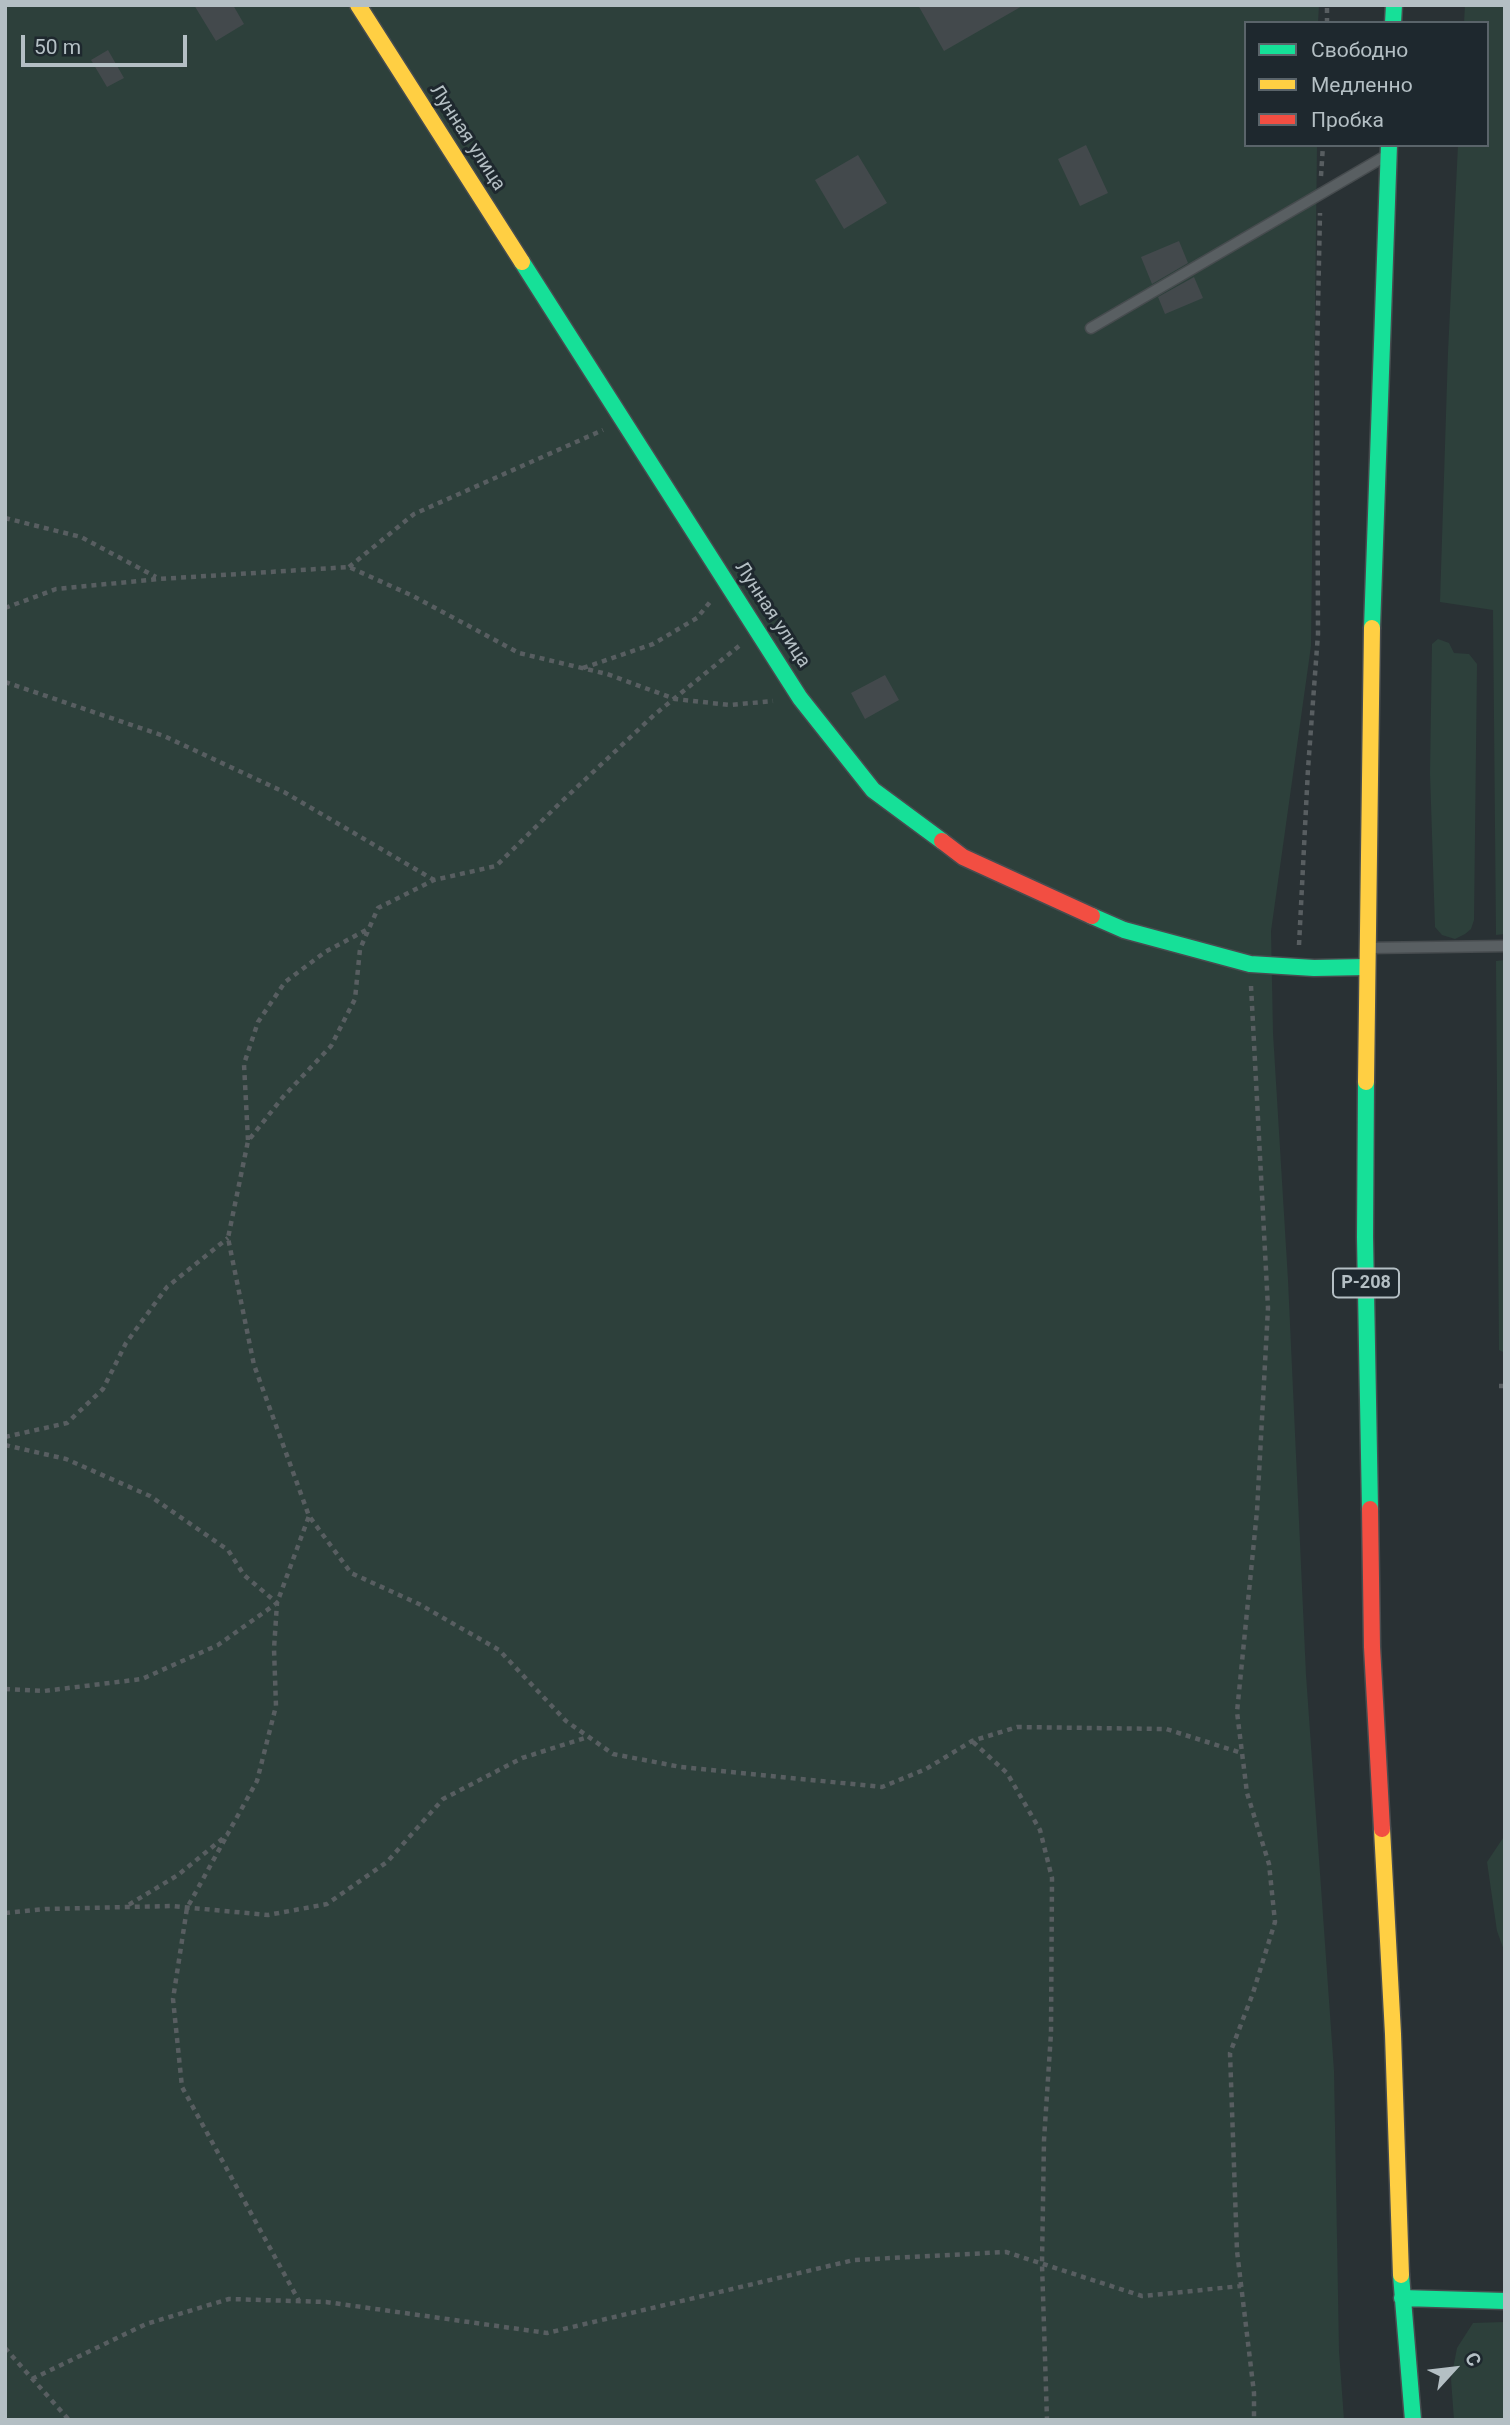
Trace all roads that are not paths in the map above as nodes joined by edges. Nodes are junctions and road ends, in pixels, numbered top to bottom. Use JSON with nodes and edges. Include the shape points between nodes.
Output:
{"nodes":[{"id":1,"x":358,"y":5,"type":"edge"},
{"id":2,"x":1389,"y":150,"type":"edge"},
{"id":3,"x":1091,"y":328,"type":"dead end"},
{"id":4,"x":1505,"y":946,"type":"edge"},
{"id":5,"x":1366,"y":947,"type":"junction"},
{"id":6,"x":1366,"y":967,"type":"junction"},
{"id":7,"x":1402,"y":2298,"type":"junction"},
{"id":8,"x":1505,"y":2301,"type":"edge"},
{"id":9,"x":1413,"y":2420,"type":"edge"}],
"edges":[{"from":1,"to":6,"type":"main road","name":"Лунная улица","via":[[800,698],[873,790],[963,857],[1124,930],[1250,964]]},
{"from":2,"to":3,"type":"lane"},
{"from":2,"to":5,"type":"main road","number":"Р-208"},
{"from":4,"to":5,"type":"lane"},
{"from":5,"to":6,"type":"main road","number":"Р-208"},
{"from":6,"to":7,"type":"main road","number":"Р-208","via":[[1372,1647]]},
{"from":7,"to":8,"type":"main road"},
{"from":7,"to":9,"type":"main road","number":"Р-208"}]}
